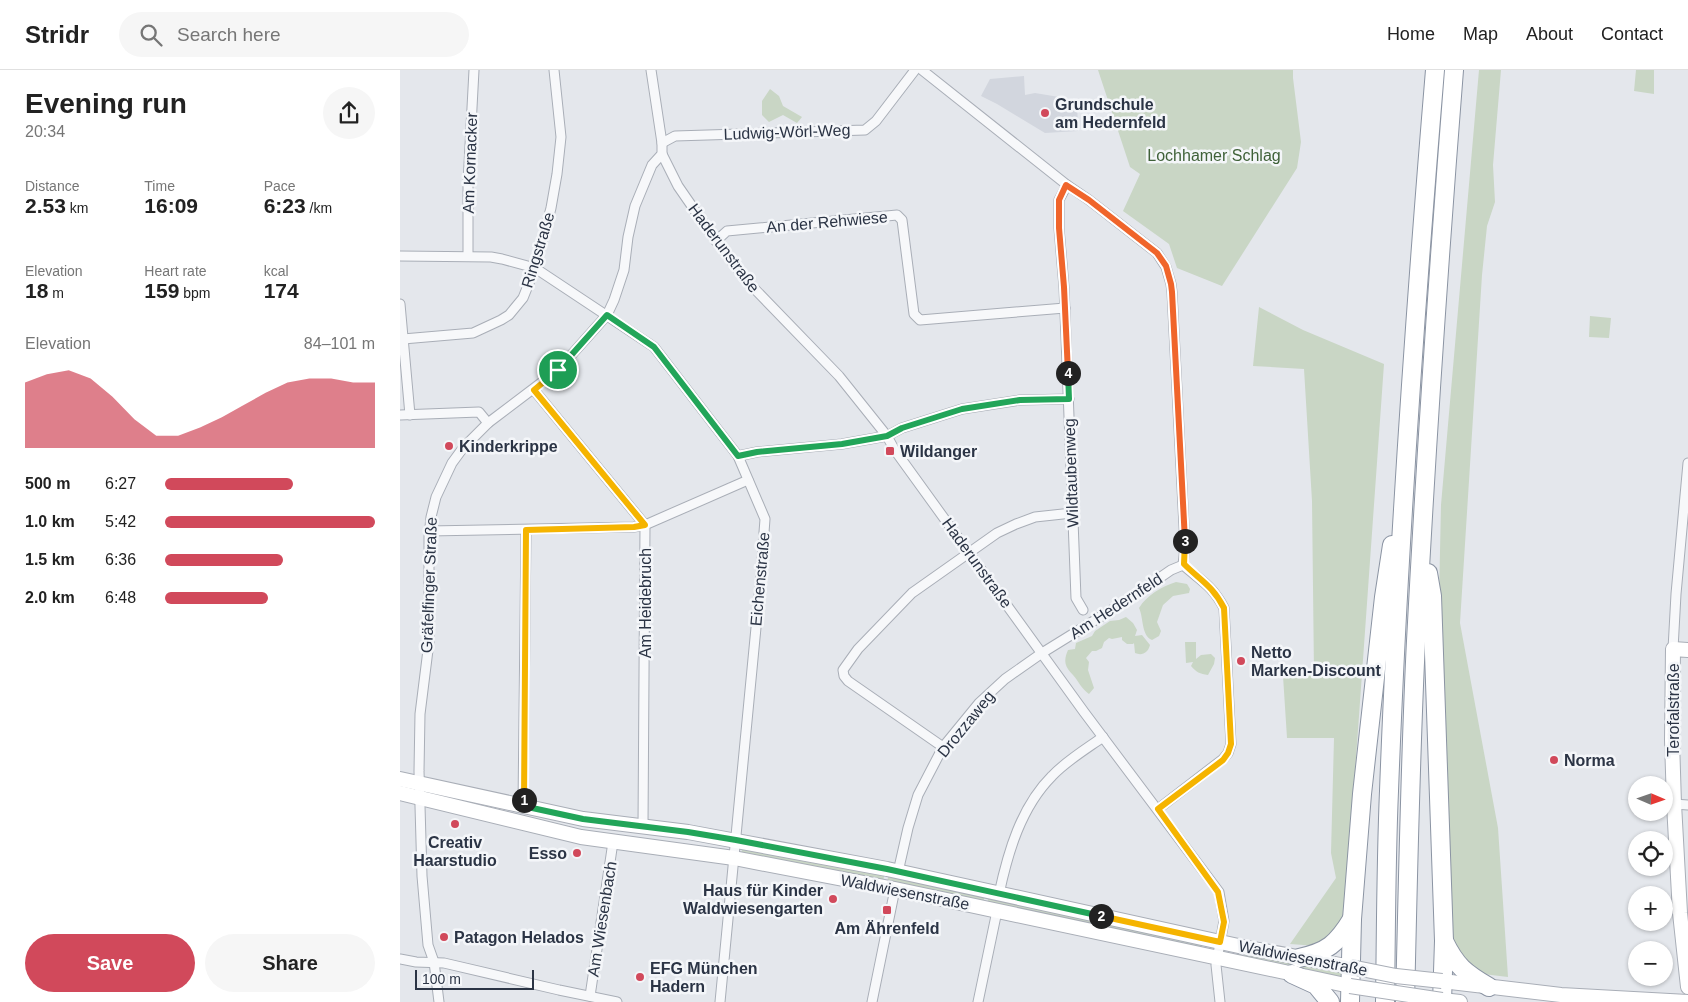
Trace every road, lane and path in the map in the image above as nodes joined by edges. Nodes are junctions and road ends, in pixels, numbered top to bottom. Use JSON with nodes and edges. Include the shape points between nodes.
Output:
{"nodes":[{"id":1,"x":474,"y":70,"type":"edge"},
{"id":2,"x":554,"y":70,"type":"edge"},
{"id":3,"x":651,"y":70,"type":"edge"},
{"id":4,"x":915,"y":70,"type":"edge"},
{"id":5,"x":922,"y":70,"type":"edge"},
{"id":6,"x":1435,"y":70,"type":"edge"},
{"id":7,"x":1454,"y":70,"type":"edge"},
{"id":8,"x":662,"y":143,"type":"junction"},
{"id":9,"x":662,"y":154,"type":"junction"},
{"id":10,"x":1066,"y":185,"type":"junction"},
{"id":11,"x":716,"y":241,"type":"junction"},
{"id":12,"x":400,"y":256,"type":"edge"},
{"id":13,"x":468,"y":256,"type":"junction"},
{"id":14,"x":535,"y":268,"type":"junction"},
{"id":15,"x":400,"y":304,"type":"edge"},
{"id":16,"x":1065,"y":308,"type":"junction"},
{"id":17,"x":607,"y":315,"type":"junction"},
{"id":18,"x":403,"y":339,"type":"junction"},
{"id":19,"x":534,"y":390,"type":"junction"},
{"id":20,"x":1069,"y":399,"type":"junction"},
{"id":21,"x":400,"y":415,"type":"edge"},
{"id":22,"x":410,"y":415,"type":"junction"},
{"id":23,"x":488,"y":423,"type":"junction"},
{"id":24,"x":887,"y":436,"type":"junction"},
{"id":25,"x":738,"y":456,"type":"junction"},
{"id":26,"x":1688,"y":464,"type":"edge"},
{"id":27,"x":748,"y":480,"type":"junction"},
{"id":28,"x":1404,"y":506,"type":"junction"},
{"id":29,"x":1072,"y":513,"type":"junction"},
{"id":30,"x":645,"y":525,"type":"junction"},
{"id":31,"x":526,"y":530,"type":"junction"},
{"id":32,"x":429,"y":532,"type":"junction"},
{"id":33,"x":1423,"y":534,"type":"junction"},
{"id":34,"x":969,"y":552,"type":"junction"},
{"id":35,"x":1184,"y":564,"type":"junction"},
{"id":36,"x":1083,"y":610,"type":"dead end"},
{"id":37,"x":1674,"y":649,"type":"junction"},
{"id":38,"x":1688,"y":650,"type":"edge"},
{"id":39,"x":1042,"y":653,"type":"junction"},
{"id":40,"x":1104,"y":737,"type":"junction"},
{"id":41,"x":943,"y":747,"type":"junction"},
{"id":42,"x":400,"y":779,"type":"edge"},
{"id":43,"x":420,"y":783,"type":"junction"},
{"id":44,"x":400,"y":793,"type":"edge"},
{"id":45,"x":420,"y":802,"type":"junction"},
{"id":46,"x":1681,"y":804,"type":"edge"},
{"id":47,"x":523,"y":806,"type":"junction"},
{"id":48,"x":1158,"y":809,"type":"junction"},
{"id":49,"x":643,"y":826,"type":"junction"},
{"id":50,"x":736,"y":840,"type":"junction"},
{"id":51,"x":613,"y":842,"type":"junction"},
{"id":52,"x":734,"y":858,"type":"junction"},
{"id":53,"x":898,"y":872,"type":"junction"},
{"id":54,"x":895,"y":889,"type":"junction"},
{"id":55,"x":999,"y":894,"type":"junction"},
{"id":56,"x":997,"y":911,"type":"junction"},
{"id":57,"x":1352,"y":919,"type":"junction"},
{"id":58,"x":1444,"y":941,"type":"junction"},
{"id":59,"x":1220,"y":942,"type":"junction"},
{"id":60,"x":400,"y":958,"type":"edge"},
{"id":61,"x":1217,"y":958,"type":"junction"},
{"id":62,"x":434,"y":962,"type":"junction"},
{"id":63,"x":1295,"y":966,"type":"junction"},
{"id":64,"x":1351,"y":967,"type":"junction"},
{"id":65,"x":1442,"y":981,"type":"junction"},
{"id":66,"x":1489,"y":987,"type":"junction"},
{"id":67,"x":1688,"y":987,"type":"edge"},
{"id":68,"x":1350,"y":994,"type":"edge"},
{"id":69,"x":590,"y":996,"type":"junction"},
{"id":70,"x":1442,"y":1001,"type":"edge"},
{"id":71,"x":439,"y":1002,"type":"edge"},
{"id":72,"x":618,"y":1002,"type":"edge"},
{"id":73,"x":720,"y":1002,"type":"edge"},
{"id":74,"x":872,"y":1002,"type":"edge"},
{"id":75,"x":978,"y":1002,"type":"edge"},
{"id":76,"x":1220,"y":1002,"type":"edge"},
{"id":77,"x":1330,"y":1002,"type":"edge"},
{"id":78,"x":1384,"y":1002,"type":"edge"},
{"id":79,"x":1405,"y":1002,"type":"edge"},
{"id":80,"x":1460,"y":1002,"type":"edge"},
{"id":81,"x":1688,"y":1002,"type":"edge"}],
"edges":[{"from":1,"to":13,"type":"street","name":"Am Kornacker"},
{"from":2,"to":14,"type":"street","name":"Ringstraße","via":[[560,148],[551,208]]},
{"from":3,"to":8,"type":"street"},
{"from":4,"to":8,"type":"street","name":"Ludwig-Wörl-Weg","via":[[876,121],[865,130],[675,136]]},
{"from":5,"to":10,"type":"street"},
{"from":6,"to":28,"type":"highway","via":[[1414,330]]},
{"from":7,"to":33,"type":"highway"},
{"from":8,"to":9,"type":"street"},
{"from":9,"to":11,"type":"street","name":"Haderunstraße","via":[[678,186]]},
{"from":9,"to":17,"type":"street","name":"Gräfelfinger Straße","via":[[652,165],[635,206],[624,270]]},
{"from":10,"to":16,"type":"street","name":"Wildtaubenweg","via":[[1059,200]]},
{"from":10,"to":35,"type":"street","via":[[1157,253],[1166,266],[1172,292]]},
{"from":11,"to":16,"type":"street","name":"An der Rehwiese","via":[[727,231],[897,215],[902,220],[914,314],[920,320]]},
{"from":11,"to":24,"type":"street","name":"Haderunstraße","via":[[746,281],[839,376]]},
{"from":12,"to":13,"type":"street","name":"Eichenstraße"},
{"from":13,"to":14,"type":"street","name":"Eichenstraße","via":[[502,258]]},
{"from":14,"to":17,"type":"street","name":"Eichenstraße"},
{"from":14,"to":18,"type":"street","name":"Ringstraße","via":[[522,298],[509,314],[493,325],[461,335]]},
{"from":15,"to":18,"type":"street"},
{"from":16,"to":20,"type":"street","name":"Wildtaubenweg"},
{"from":17,"to":19,"type":"street","name":"Gräfelfinger Straße","via":[[558,370]]},
{"from":17,"to":25,"type":"street","name":"Eichenstraße","via":[[654,347]]},
{"from":18,"to":22,"type":"street"},
{"from":19,"to":23,"type":"street","name":"Gräfelfinger Straße"},
{"from":19,"to":30,"type":"street","name":"Am Heidebruch"},
{"from":20,"to":24,"type":"street","via":[[1020,400],[962,409]]},
{"from":20,"to":29,"type":"street","name":"Wildtaubenweg"},
{"from":21,"to":22,"type":"street"},
{"from":22,"to":23,"type":"street","via":[[479,412]]},
{"from":23,"to":32,"type":"street","name":"Gräfelfinger Straße","via":[[452,463],[436,498]]},
{"from":24,"to":25,"type":"street"},
{"from":24,"to":34,"type":"street","name":"Haderunstraße"},
{"from":25,"to":27,"type":"street","name":"Eichenstraße"},
{"from":26,"to":37,"type":"street","name":"Terofalstraße"},
{"from":27,"to":30,"type":"street"},
{"from":27,"to":50,"type":"street","name":"Eichenstraße","via":[[765,519]]},
{"from":28,"to":57,"type":"highway","via":[[1391,548],[1384,597]]},
{"from":28,"to":78,"type":"highway","via":[[1389,792]]},
{"from":29,"to":34,"type":"street","via":[[1035,517],[1016,524]]},
{"from":29,"to":36,"type":"street","name":"Wildtaubenweg","via":[[1076,598]]},
{"from":30,"to":31,"type":"street"},
{"from":30,"to":49,"type":"street","name":"Am Heidebruch"},
{"from":31,"to":32,"type":"street"},
{"from":31,"to":47,"type":"street"},
{"from":32,"to":43,"type":"street","name":"Gräfelfinger Straße","via":[[429,642],[420,714]]},
{"from":33,"to":58,"type":"highway","via":[[1432,596]]},
{"from":33,"to":79,"type":"highway","via":[[1410,792]]},
{"from":34,"to":39,"type":"street","name":"Haderunstraße"},
{"from":34,"to":41,"type":"street","via":[[912,593],[858,649],[843,670],[848,680]]},
{"from":35,"to":39,"type":"street","name":"Am Hedernfeld"},
{"from":35,"to":48,"type":"street","via":[[1207,583],[1224,608],[1231,744],[1223,760]]},
{"from":37,"to":38,"type":"main road"},
{"from":37,"to":46,"type":"main road","name":"Terofalstraße","via":[[1672,740]]},
{"from":39,"to":40,"type":"street","name":"Haderunstraße"},
{"from":39,"to":41,"type":"street","name":"Drozzaweg","via":[[1004,678]]},
{"from":40,"to":48,"type":"street","name":"Haderunstraße"},
{"from":40,"to":55,"type":"street","via":[[1066,764],[1038,791],[1014,840]]},
{"from":41,"to":53,"type":"street","name":"Drozzaweg","via":[[918,795]]},
{"from":42,"to":43,"type":"main road","name":"Waldwiesenstraße"},
{"from":43,"to":45,"type":"street","name":"Gräfelfinger Straße"},
{"from":43,"to":47,"type":"main road","name":"Waldwiesenstraße"},
{"from":44,"to":45,"type":"main road","name":"Waldwiesenstraße"},
{"from":45,"to":51,"type":"main road","name":"Waldwiesenstraße"},
{"from":45,"to":62,"type":"street","name":"Gräfelfinger Straße","via":[[428,945]]},
{"from":46,"to":67,"type":"main road","name":"Terofalstraße","via":[[1680,907]]},
{"from":47,"to":49,"type":"main road","name":"Waldwiesenstraße","via":[[583,819]]},
{"from":48,"to":59,"type":"street","name":"Haderunstraße","via":[[1218,892],[1224,922]]},
{"from":49,"to":50,"type":"main road","name":"Waldwiesenstraße"},
{"from":50,"to":52,"type":"street","name":"Eichenstraße"},
{"from":50,"to":53,"type":"main road","name":"Waldwiesenstraße"},
{"from":51,"to":52,"type":"main road","name":"Waldwiesenstraße"},
{"from":51,"to":69,"type":"street","name":"Am Wiesenbach"},
{"from":52,"to":54,"type":"main road","name":"Waldwiesenstraße"},
{"from":52,"to":73,"type":"street","name":"Eichenstraße"},
{"from":53,"to":55,"type":"main road","name":"Waldwiesenstraße"},
{"from":54,"to":56,"type":"main road","name":"Waldwiesenstraße"},
{"from":54,"to":74,"type":"street"},
{"from":55,"to":59,"type":"main road","name":"Waldwiesenstraße"},
{"from":56,"to":61,"type":"main road","name":"Waldwiesenstraße"},
{"from":56,"to":75,"type":"street"},
{"from":57,"to":63,"type":"highway","via":[[1342,936],[1324,951]]},
{"from":57,"to":64,"type":"highway"},
{"from":58,"to":65,"type":"highway"},
{"from":58,"to":66,"type":"highway","via":[[1462,970]]},
{"from":59,"to":61,"type":"street","name":"Haderunstraße"},
{"from":59,"to":63,"type":"main road","name":"Waldwiesenstraße"},
{"from":60,"to":62,"type":"street"},
{"from":61,"to":63,"type":"main road","name":"Waldwiesenstraße"},
{"from":61,"to":76,"type":"street","name":"Haderunstraße"},
{"from":62,"to":69,"type":"street"},
{"from":62,"to":71,"type":"street","name":"Gräfelfinger Straße"},
{"from":63,"to":64,"type":"main road","name":"Waldwiesenstraße"},
{"from":63,"to":68,"type":"main road","name":"Waldwiesenstraße"},
{"from":63,"to":77,"type":"highway"},
{"from":64,"to":65,"type":"main road","name":"Waldwiesenstraße","bridge":true},
{"from":64,"to":68,"type":"highway"},
{"from":65,"to":66,"type":"main road","name":"Waldwiesenstraße"},
{"from":65,"to":70,"type":"highway"},
{"from":66,"to":81,"type":"main road","name":"Waldwiesenstraße","via":[[1561,995]]},
{"from":68,"to":70,"type":"main road","name":"Waldwiesenstraße","bridge":true},
{"from":69,"to":72,"type":"street"},
{"from":70,"to":80,"type":"main road","name":"Waldwiesenstraße"}]}
